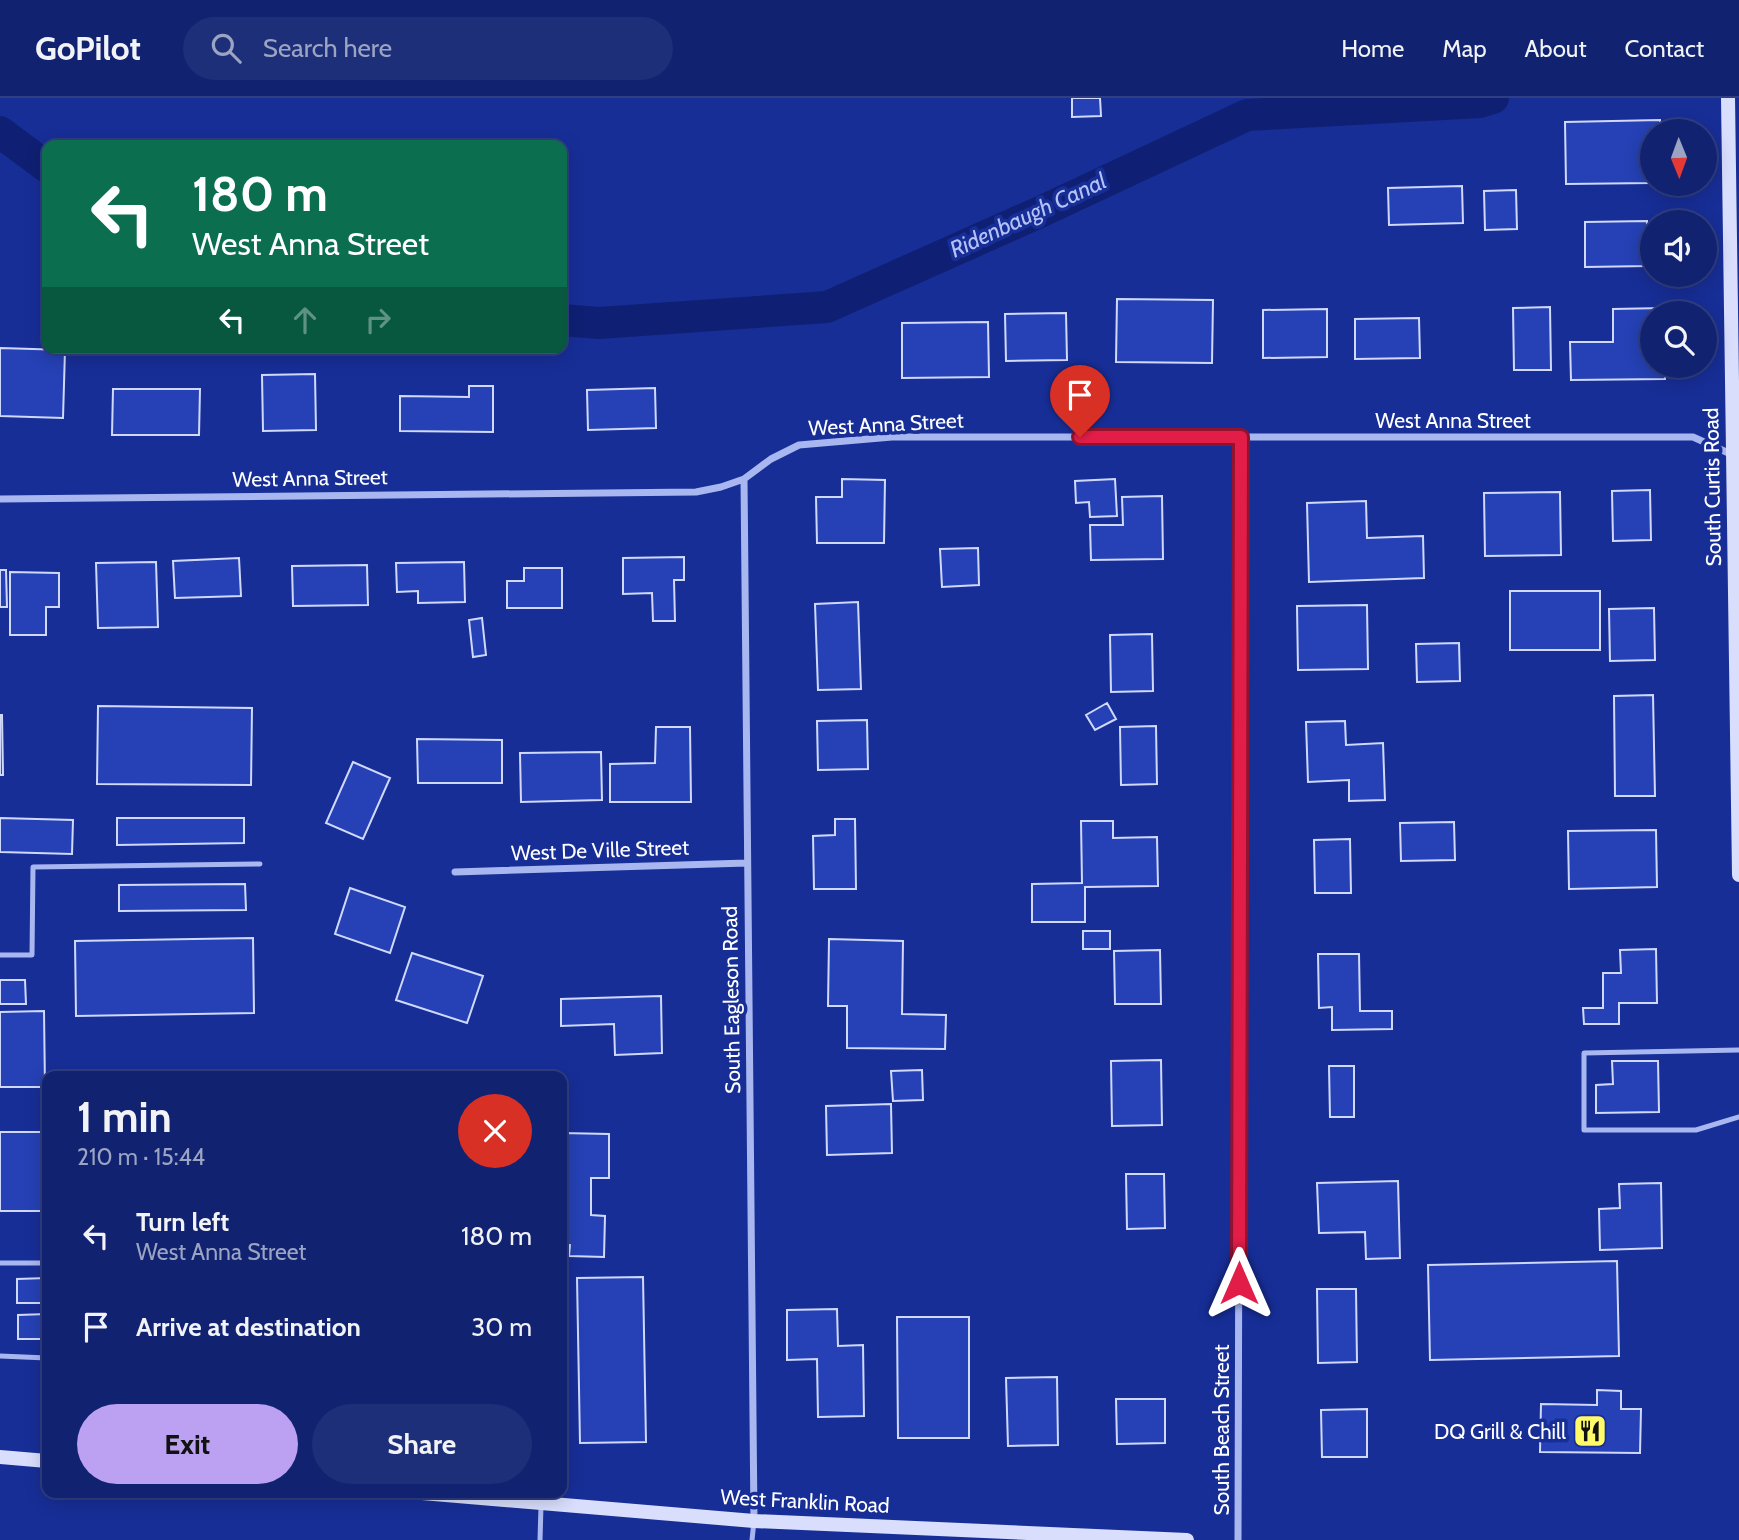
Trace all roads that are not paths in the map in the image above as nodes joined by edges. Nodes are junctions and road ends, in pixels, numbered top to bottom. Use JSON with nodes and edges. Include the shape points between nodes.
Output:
{"nodes":[{"id":1,"x":1728,"y":98,"type":"edge"},
{"id":2,"x":1733,"y":142,"type":"edge"},
{"id":3,"x":1734,"y":174,"type":"edge"},
{"id":4,"x":1241,"y":437,"type":"junction"},
{"id":5,"x":1736,"y":455,"type":"edge"},
{"id":6,"x":744,"y":479,"type":"junction"},
{"id":7,"x":0,"y":499,"type":"edge"},
{"id":8,"x":747,"y":863,"type":"junction"},
{"id":9,"x":260,"y":864,"type":"dead end"},
{"id":10,"x":455,"y":872,"type":"dead end"},
{"id":11,"x":1739,"y":875,"type":"edge"},
{"id":12,"x":0,"y":956,"type":"edge"},
{"id":13,"x":1739,"y":1051,"type":"edge"},
{"id":14,"x":1739,"y":1117,"type":"edge"},
{"id":15,"x":0,"y":1263,"type":"edge"},
{"id":16,"x":42,"y":1263,"type":"edge"},
{"id":17,"x":0,"y":1356,"type":"edge"},
{"id":18,"x":42,"y":1358,"type":"edge"},
{"id":19,"x":0,"y":1457,"type":"edge"},
{"id":20,"x":42,"y":1461,"type":"edge"},
{"id":21,"x":482,"y":1498,"type":"edge"},
{"id":22,"x":541,"y":1503,"type":"junction"},
{"id":23,"x":754,"y":1521,"type":"junction"},
{"id":24,"x":540,"y":1540,"type":"edge"},
{"id":25,"x":752,"y":1540,"type":"edge"},
{"id":26,"x":1186,"y":1540,"type":"edge"},
{"id":27,"x":1238,"y":1540,"type":"edge"}],
"edges":[{"from":1,"to":2,"type":"street","name":"South Curtis Road"},
{"from":2,"to":3,"type":"street","name":"South Curtis Road"},
{"from":3,"to":5,"type":"street","name":"South Curtis Road"},
{"from":4,"to":5,"type":"street","name":"West Anna Street","via":[[1693,438]]},
{"from":4,"to":6,"type":"street","name":"West Anna Street","via":[[865,439],[799,445]]},
{"from":4,"to":27,"type":"street","name":"South Beach Street"},
{"from":5,"to":11,"type":"street","name":"South Curtis Road"},
{"from":6,"to":7,"type":"street","name":"West Anna Street","via":[[696,492]]},
{"from":6,"to":8,"type":"street","name":"South Eagleson Road"},
{"from":8,"to":10,"type":"street","name":"West De Ville Street"},
{"from":8,"to":23,"type":"street","name":"South Eagleson Road"},
{"from":9,"to":12,"type":"lane","via":[[33,867],[32,955]]},
{"from":13,"to":14,"type":"lane","via":[[1584,1053],[1584,1130],[1696,1130]]},
{"from":15,"to":16,"type":"lane"},
{"from":17,"to":18,"type":"lane"},
{"from":19,"to":20,"type":"street"},
{"from":21,"to":22,"type":"street","name":"West Franklin Road"},
{"from":22,"to":23,"type":"street","name":"West Franklin Road"},
{"from":22,"to":24,"type":"lane"},
{"from":23,"to":25,"type":"lane"},
{"from":23,"to":26,"type":"street","name":"West Franklin Road"}]}
